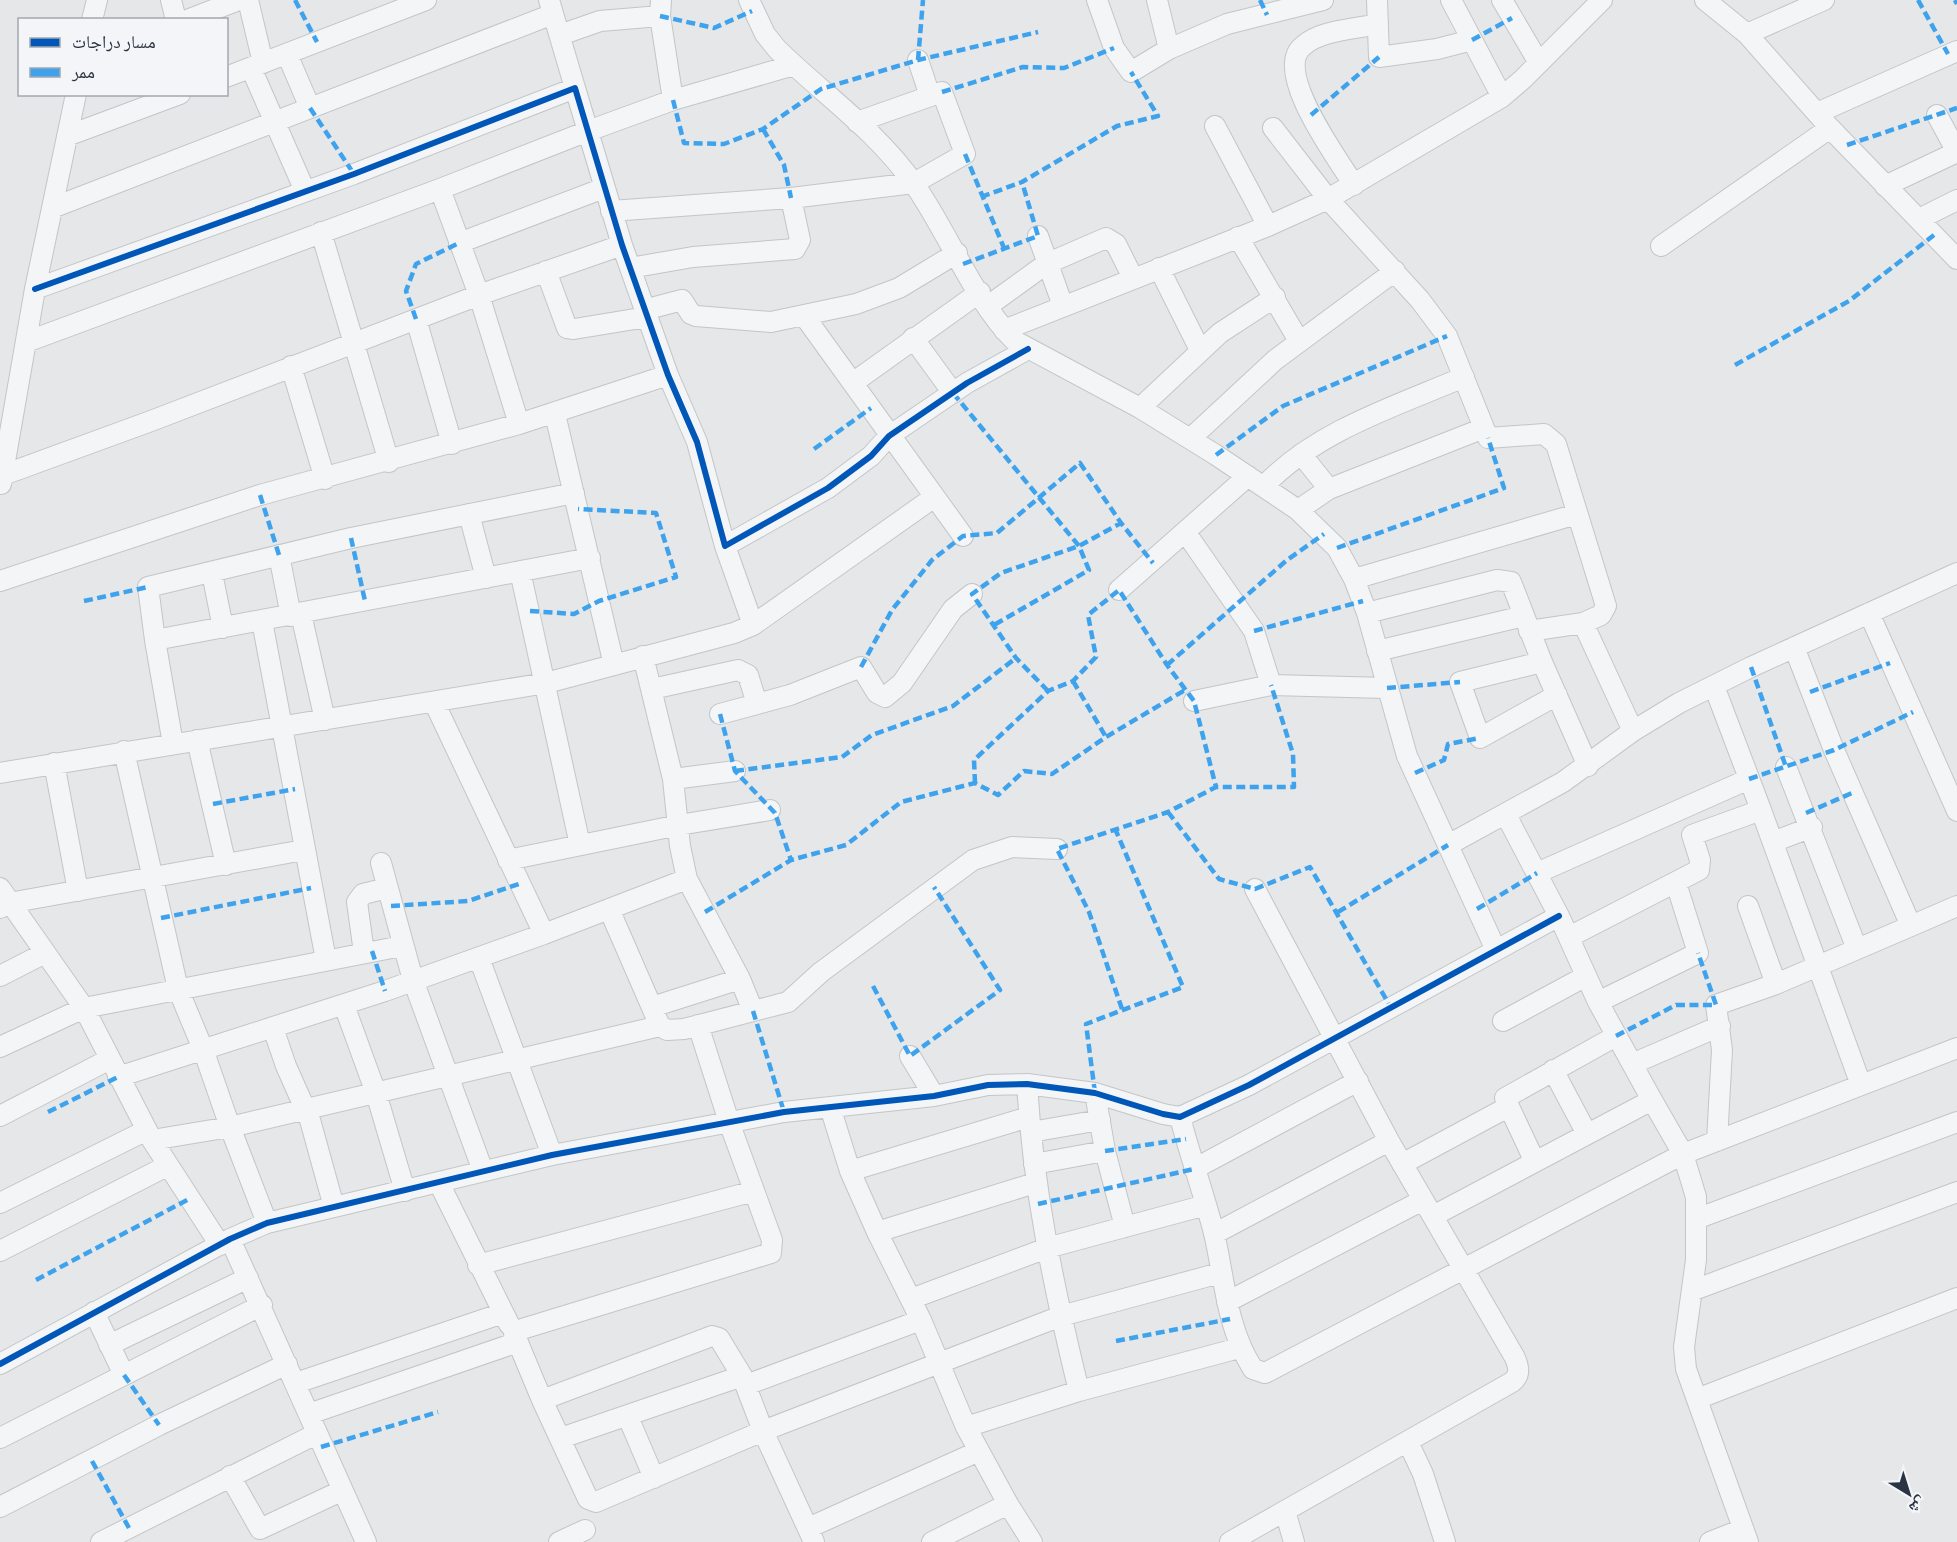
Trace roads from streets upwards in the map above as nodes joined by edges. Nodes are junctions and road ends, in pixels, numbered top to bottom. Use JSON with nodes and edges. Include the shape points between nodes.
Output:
{"nodes":[{"id":1,"x":97,"y":0,"type":"edge"},
{"id":2,"x":171,"y":0,"type":"edge"},
{"id":3,"x":239,"y":0,"type":"edge"},
{"id":4,"x":248,"y":0,"type":"edge"},
{"id":5,"x":426,"y":0,"type":"edge"},
{"id":6,"x":749,"y":0,"type":"edge"},
{"id":7,"x":1096,"y":0,"type":"edge"},
{"id":8,"x":1157,"y":0,"type":"edge"},
{"id":9,"x":1323,"y":0,"type":"edge"},
{"id":10,"x":1377,"y":0,"type":"edge"},
{"id":11,"x":1451,"y":0,"type":"edge"},
{"id":12,"x":1502,"y":0,"type":"edge"},
{"id":13,"x":1705,"y":0,"type":"edge"},
{"id":14,"x":1824,"y":0,"type":"edge"},
{"id":15,"x":1600,"y":1,"type":"edge"},
{"id":16,"x":551,"y":7,"type":"edge"},
{"id":17,"x":661,"y":8,"type":"edge"},
{"id":18,"x":92,"y":18,"type":"edge"},
{"id":19,"x":176,"y":18,"type":"edge"},
{"id":20,"x":192,"y":18,"type":"edge"},
{"id":21,"x":1378,"y":24,"type":"junction"},
{"id":22,"x":1747,"y":34,"type":"junction"},
{"id":23,"x":560,"y":35,"type":"junction"},
{"id":24,"x":1472,"y":40,"type":"junction"},
{"id":25,"x":1169,"y":49,"type":"junction"},
{"id":26,"x":1957,"y":51,"type":"edge"},
{"id":27,"x":287,"y":54,"type":"junction"},
{"id":28,"x":918,"y":60,"type":"dead end"},
{"id":29,"x":1539,"y":63,"type":"junction"},
{"id":30,"x":257,"y":65,"type":"junction"},
{"id":31,"x":794,"y":65,"type":"junction"},
{"id":32,"x":228,"y":76,"type":"edge"},
{"id":33,"x":575,"y":88,"type":"junction"},
{"id":34,"x":76,"y":96,"type":"edge"},
{"id":35,"x":175,"y":96,"type":"edge"},
{"id":36,"x":930,"y":96,"type":"junction"},
{"id":37,"x":1502,"y":97,"type":"junction"},
{"id":38,"x":674,"y":100,"type":"junction"},
{"id":39,"x":310,"y":108,"type":"junction"},
{"id":40,"x":1818,"y":113,"type":"junction"},
{"id":41,"x":1937,"y":115,"type":"dead end"},
{"id":42,"x":276,"y":121,"type":"junction"},
{"id":43,"x":857,"y":122,"type":"junction"},
{"id":44,"x":1215,"y":126,"type":"dead end"},
{"id":45,"x":1273,"y":128,"type":"dead end"},
{"id":46,"x":1830,"y":128,"type":"junction"},
{"id":47,"x":588,"y":131,"type":"junction"},
{"id":48,"x":67,"y":136,"type":"junction"},
{"id":49,"x":914,"y":183,"type":"junction"},
{"id":50,"x":1354,"y":185,"type":"junction"},
{"id":51,"x":1885,"y":186,"type":"junction"},
{"id":52,"x":604,"y":188,"type":"junction"},
{"id":53,"x":440,"y":189,"type":"junction"},
{"id":54,"x":305,"y":191,"type":"junction"},
{"id":55,"x":791,"y":198,"type":"junction"},
{"id":56,"x":1328,"y":199,"type":"junction"},
{"id":57,"x":1957,"y":200,"type":"edge"},
{"id":58,"x":52,"y":208,"type":"junction"},
{"id":59,"x":610,"y":211,"type":"junction"},
{"id":60,"x":1919,"y":219,"type":"junction"},
{"id":61,"x":1268,"y":226,"type":"junction"},
{"id":62,"x":321,"y":232,"type":"junction"},
{"id":63,"x":1038,"y":236,"type":"dead end"},
{"id":64,"x":1239,"y":237,"type":"junction"},
{"id":65,"x":459,"y":243,"type":"junction"},
{"id":66,"x":621,"y":245,"type":"junction"},
{"id":67,"x":1661,"y":246,"type":"dead end"},
{"id":68,"x":957,"y":254,"type":"junction"},
{"id":69,"x":1957,"y":259,"type":"edge"},
{"id":70,"x":1046,"y":264,"type":"junction"},
{"id":71,"x":630,"y":268,"type":"junction"},
{"id":72,"x":1159,"y":268,"type":"junction"},
{"id":73,"x":546,"y":271,"type":"junction"},
{"id":74,"x":1395,"y":271,"type":"junction"},
{"id":75,"x":1133,"y":278,"type":"junction"},
{"id":76,"x":35,"y":290,"type":"junction"},
{"id":77,"x":479,"y":295,"type":"junction"},
{"id":78,"x":1275,"y":297,"type":"junction"},
{"id":79,"x":984,"y":299,"type":"junction"},
{"id":80,"x":1063,"y":306,"type":"junction"},
{"id":81,"x":645,"y":313,"type":"junction"},
{"id":82,"x":805,"y":317,"type":"junction"},
{"id":83,"x":416,"y":318,"type":"junction"},
{"id":84,"x":1004,"y":330,"type":"junction"},
{"id":85,"x":913,"y":338,"type":"junction"},
{"id":86,"x":355,"y":341,"type":"junction"},
{"id":87,"x":1299,"y":341,"type":"junction"},
{"id":88,"x":26,"y":342,"type":"junction"},
{"id":89,"x":1028,"y":349,"type":"junction"},
{"id":90,"x":1200,"y":350,"type":"junction"},
{"id":91,"x":291,"y":366,"type":"junction"},
{"id":92,"x":668,"y":375,"type":"junction"},
{"id":93,"x":1464,"y":377,"type":"junction"},
{"id":94,"x":854,"y":382,"type":"junction"},
{"id":95,"x":952,"y":393,"type":"junction"},
{"id":96,"x":1140,"y":408,"type":"junction"},
{"id":97,"x":555,"y":414,"type":"junction"},
{"id":98,"x":519,"y":424,"type":"junction"},
{"id":99,"x":1484,"y":428,"type":"junction"},
{"id":100,"x":889,"y":436,"type":"junction"},
{"id":101,"x":1191,"y":438,"type":"junction"},
{"id":102,"x":452,"y":444,"type":"junction"},
{"id":103,"x":1301,"y":454,"type":"junction"},
{"id":104,"x":389,"y":462,"type":"junction"},
{"id":105,"x":325,"y":479,"type":"junction"},
{"id":106,"x":1,"y":480,"type":"edge"},
{"id":107,"x":1256,"y":481,"type":"junction"},
{"id":108,"x":1329,"y":489,"type":"junction"},
{"id":109,"x":574,"y":493,"type":"junction"},
{"id":110,"x":933,"y":498,"type":"junction"},
{"id":111,"x":1298,"y":510,"type":"junction"},
{"id":112,"x":469,"y":514,"type":"junction"},
{"id":113,"x":1577,"y":514,"type":"junction"},
{"id":114,"x":1186,"y":532,"type":"junction"},
{"id":115,"x":963,"y":536,"type":"dead end"},
{"id":116,"x":725,"y":546,"type":"junction"},
{"id":117,"x":279,"y":555,"type":"junction"},
{"id":118,"x":590,"y":558,"type":"junction"},
{"id":119,"x":520,"y":571,"type":"junction"},
{"id":120,"x":212,"y":573,"type":"junction"},
{"id":121,"x":486,"y":578,"type":"junction"},
{"id":122,"x":1354,"y":579,"type":"junction"},
{"id":123,"x":1955,"y":579,"type":"edge"},
{"id":124,"x":0,"y":581,"type":"edge"},
{"id":125,"x":1119,"y":590,"type":"dead end"},
{"id":126,"x":972,"y":594,"type":"dead end"},
{"id":127,"x":1367,"y":613,"type":"junction"},
{"id":128,"x":1869,"y":613,"type":"junction"},
{"id":129,"x":296,"y":615,"type":"junction"},
{"id":130,"x":262,"y":621,"type":"junction"},
{"id":131,"x":1583,"y":623,"type":"junction"},
{"id":132,"x":1526,"y":624,"type":"junction"},
{"id":133,"x":753,"y":625,"type":"junction"},
{"id":134,"x":223,"y":628,"type":"junction"},
{"id":135,"x":156,"y":640,"type":"junction"},
{"id":136,"x":1794,"y":647,"type":"junction"},
{"id":137,"x":1377,"y":651,"type":"junction"},
{"id":138,"x":643,"y":656,"type":"junction"},
{"id":139,"x":1542,"y":662,"type":"junction"},
{"id":140,"x":614,"y":664,"type":"junction"},
{"id":141,"x":546,"y":683,"type":"junction"},
{"id":142,"x":1271,"y":685,"type":"junction"},
{"id":143,"x":1714,"y":686,"type":"junction"},
{"id":144,"x":1387,"y":688,"type":"junction"},
{"id":145,"x":652,"y":689,"type":"junction"},
{"id":146,"x":1557,"y":695,"type":"junction"},
{"id":147,"x":1194,"y":700,"type":"dead end"},
{"id":148,"x":434,"y":702,"type":"junction"},
{"id":149,"x":757,"y":704,"type":"junction"},
{"id":150,"x":720,"y":714,"type":"dead end"},
{"id":151,"x":325,"y":720,"type":"junction"},
{"id":152,"x":284,"y":727,"type":"junction"},
{"id":153,"x":1633,"y":731,"type":"junction"},
{"id":154,"x":197,"y":740,"type":"junction"},
{"id":155,"x":173,"y":744,"type":"junction"},
{"id":156,"x":124,"y":751,"type":"junction"},
{"id":157,"x":54,"y":763,"type":"junction"},
{"id":158,"x":1588,"y":766,"type":"junction"},
{"id":159,"x":1786,"y":766,"type":"dead end"},
{"id":160,"x":735,"y":771,"type":"dead end"},
{"id":161,"x":0,"y":772,"type":"edge"},
{"id":162,"x":673,"y":779,"type":"junction"},
{"id":163,"x":1749,"y":779,"type":"junction"},
{"id":164,"x":1684,"y":808,"type":"junction"},
{"id":165,"x":770,"y":810,"type":"dead end"},
{"id":166,"x":1761,"y":810,"type":"junction"},
{"id":167,"x":1957,"y":811,"type":"edge"},
{"id":168,"x":1506,"y":815,"type":"junction"},
{"id":169,"x":679,"y":825,"type":"junction"},
{"id":170,"x":1812,"y":827,"type":"junction"},
{"id":171,"x":1692,"y":835,"type":"junction"},
{"id":172,"x":1773,"y":842,"type":"junction"},
{"id":173,"x":580,"y":845,"type":"junction"},
{"id":174,"x":1448,"y":845,"type":"junction"},
{"id":175,"x":1057,"y":849,"type":"dead end"},
{"id":176,"x":304,"y":850,"type":"junction"},
{"id":177,"x":508,"y":860,"type":"junction"},
{"id":178,"x":381,"y":863,"type":"dead end"},
{"id":179,"x":226,"y":865,"type":"junction"},
{"id":180,"x":1537,"y":873,"type":"junction"},
{"id":181,"x":153,"y":878,"type":"junction"},
{"id":182,"x":687,"y":879,"type":"junction"},
{"id":183,"x":1676,"y":883,"type":"junction"},
{"id":184,"x":387,"y":888,"type":"junction"},
{"id":185,"x":1255,"y":889,"type":"dead end"},
{"id":186,"x":78,"y":891,"type":"junction"},
{"id":187,"x":3,"y":899,"type":"edge"},
{"id":188,"x":1748,"y":906,"type":"dead end"},
{"id":189,"x":1957,"y":906,"type":"edge"},
{"id":190,"x":609,"y":909,"type":"junction"},
{"id":191,"x":1559,"y":916,"type":"junction"},
{"id":192,"x":1911,"y":926,"type":"junction"},
{"id":193,"x":544,"y":934,"type":"junction"},
{"id":194,"x":1569,"y":937,"type":"junction"},
{"id":195,"x":402,"y":946,"type":"junction"},
{"id":196,"x":1857,"y":949,"type":"junction"},
{"id":197,"x":1496,"y":950,"type":"junction"},
{"id":198,"x":364,"y":952,"type":"junction"},
{"id":199,"x":45,"y":953,"type":"junction"},
{"id":200,"x":479,"y":958,"type":"junction"},
{"id":201,"x":326,"y":960,"type":"junction"},
{"id":202,"x":1816,"y":966,"type":"junction"},
{"id":203,"x":0,"y":976,"type":"edge"},
{"id":204,"x":1586,"y":976,"type":"junction"},
{"id":205,"x":740,"y":979,"type":"junction"},
{"id":206,"x":413,"y":980,"type":"junction"},
{"id":207,"x":1776,"y":984,"type":"junction"},
{"id":208,"x":178,"y":989,"type":"junction"},
{"id":209,"x":1598,"y":1002,"type":"junction"},
{"id":210,"x":344,"y":1005,"type":"junction"},
{"id":211,"x":652,"y":1007,"type":"junction"},
{"id":212,"x":84,"y":1008,"type":"junction"},
{"id":213,"x":753,"y":1011,"type":"junction"},
{"id":214,"x":1503,"y":1021,"type":"dead end"},
{"id":215,"x":698,"y":1025,"type":"junction"},
{"id":216,"x":660,"y":1026,"type":"junction"},
{"id":217,"x":1720,"y":1026,"type":"junction"},
{"id":218,"x":273,"y":1028,"type":"junction"},
{"id":219,"x":1616,"y":1036,"type":"junction"},
{"id":220,"x":1334,"y":1038,"type":"junction"},
{"id":221,"x":0,"y":1047,"type":"edge"},
{"id":222,"x":1957,"y":1048,"type":"edge"},
{"id":223,"x":204,"y":1049,"type":"junction"},
{"id":224,"x":910,"y":1056,"type":"dead end"},
{"id":225,"x":110,"y":1059,"type":"junction"},
{"id":226,"x":517,"y":1061,"type":"junction"},
{"id":227,"x":1632,"y":1064,"type":"junction"},
{"id":228,"x":1553,"y":1070,"type":"junction"},
{"id":229,"x":450,"y":1075,"type":"junction"},
{"id":230,"x":118,"y":1077,"type":"junction"},
{"id":231,"x":1358,"y":1081,"type":"junction"},
{"id":232,"x":1027,"y":1084,"type":"junction"},
{"id":233,"x":1861,"y":1085,"type":"junction"},
{"id":234,"x":376,"y":1093,"type":"junction"},
{"id":235,"x":1095,"y":1093,"type":"junction"},
{"id":236,"x":934,"y":1096,"type":"junction"},
{"id":237,"x":1652,"y":1100,"type":"junction"},
{"id":238,"x":830,"y":1107,"type":"junction"},
{"id":239,"x":1508,"y":1107,"type":"junction"},
{"id":240,"x":304,"y":1108,"type":"junction"},
{"id":241,"x":0,"y":1116,"type":"edge"},
{"id":242,"x":1180,"y":1117,"type":"junction"},
{"id":243,"x":1100,"y":1120,"type":"junction"},
{"id":244,"x":729,"y":1122,"type":"junction"},
{"id":245,"x":1957,"y":1122,"type":"edge"},
{"id":246,"x":1030,"y":1124,"type":"junction"},
{"id":247,"x":230,"y":1127,"type":"junction"},
{"id":248,"x":1587,"y":1134,"type":"junction"},
{"id":249,"x":149,"y":1135,"type":"junction"},
{"id":250,"x":1389,"y":1141,"type":"junction"},
{"id":251,"x":1717,"y":1141,"type":"junction"},
{"id":252,"x":1105,"y":1151,"type":"junction"},
{"id":253,"x":1683,"y":1154,"type":"junction"},
{"id":254,"x":552,"y":1155,"type":"junction"},
{"id":255,"x":1535,"y":1162,"type":"junction"},
{"id":256,"x":1402,"y":1164,"type":"junction"},
{"id":257,"x":167,"y":1166,"type":"junction"},
{"id":258,"x":1194,"y":1169,"type":"junction"},
{"id":259,"x":483,"y":1170,"type":"junction"},
{"id":260,"x":850,"y":1172,"type":"junction"},
{"id":261,"x":1035,"y":1174,"type":"junction"},
{"id":262,"x":439,"y":1183,"type":"junction"},
{"id":263,"x":405,"y":1191,"type":"junction"},
{"id":264,"x":754,"y":1191,"type":"junction"},
{"id":265,"x":1957,"y":1192,"type":"edge"},
{"id":266,"x":0,"y":1203,"type":"edge"},
{"id":267,"x":1206,"y":1205,"type":"junction"},
{"id":268,"x":334,"y":1207,"type":"junction"},
{"id":269,"x":1428,"y":1208,"type":"junction"},
{"id":270,"x":1696,"y":1219,"type":"junction"},
{"id":271,"x":267,"y":1223,"type":"junction"},
{"id":272,"x":1125,"y":1227,"type":"junction"},
{"id":273,"x":877,"y":1232,"type":"junction"},
{"id":274,"x":1214,"y":1234,"type":"junction"},
{"id":275,"x":225,"y":1242,"type":"junction"},
{"id":276,"x":1047,"y":1248,"type":"junction"},
{"id":277,"x":0,"y":1251,"type":"edge"},
{"id":278,"x":478,"y":1265,"type":"junction"},
{"id":279,"x":1464,"y":1267,"type":"junction"},
{"id":280,"x":1220,"y":1273,"type":"junction"},
{"id":281,"x":248,"y":1278,"type":"junction"},
{"id":282,"x":1694,"y":1290,"type":"junction"},
{"id":283,"x":1957,"y":1298,"type":"edge"},
{"id":284,"x":911,"y":1299,"type":"junction"},
{"id":285,"x":1227,"y":1302,"type":"junction"},
{"id":286,"x":262,"y":1305,"type":"junction"},
{"id":287,"x":94,"y":1312,"type":"junction"},
{"id":288,"x":503,"y":1313,"type":"junction"},
{"id":289,"x":1060,"y":1316,"type":"junction"},
{"id":290,"x":921,"y":1320,"type":"junction"},
{"id":291,"x":516,"y":1337,"type":"junction"},
{"id":292,"x":109,"y":1345,"type":"junction"},
{"id":293,"x":1239,"y":1348,"type":"junction"},
{"id":294,"x":938,"y":1361,"type":"junction"},
{"id":295,"x":0,"y":1364,"type":"edge"},
{"id":296,"x":287,"y":1364,"type":"junction"},
{"id":297,"x":124,"y":1375,"type":"junction"},
{"id":298,"x":744,"y":1380,"type":"junction"},
{"id":299,"x":296,"y":1383,"type":"junction"},
{"id":300,"x":1079,"y":1391,"type":"junction"},
{"id":301,"x":1696,"y":1399,"type":"junction"},
{"id":302,"x":542,"y":1400,"type":"junction"},
{"id":303,"x":309,"y":1414,"type":"junction"},
{"id":304,"x":628,"y":1417,"type":"junction"},
{"id":305,"x":966,"y":1427,"type":"junction"},
{"id":306,"x":763,"y":1431,"type":"junction"},
{"id":307,"x":316,"y":1434,"type":"junction"},
{"id":308,"x":0,"y":1438,"type":"edge"},
{"id":309,"x":561,"y":1438,"type":"junction"},
{"id":310,"x":1408,"y":1442,"type":"junction"},
{"id":311,"x":979,"y":1451,"type":"junction"},
{"id":312,"x":230,"y":1476,"type":"junction"},
{"id":313,"x":654,"y":1478,"type":"junction"},
{"id":314,"x":341,"y":1491,"type":"junction"},
{"id":315,"x":1008,"y":1504,"type":"junction"},
{"id":316,"x":0,"y":1507,"type":"edge"},
{"id":317,"x":1285,"y":1511,"type":"junction"},
{"id":318,"x":585,"y":1530,"type":"dead end"},
{"id":319,"x":811,"y":1535,"type":"edge"},
{"id":320,"x":1746,"y":1536,"type":"edge"},
{"id":321,"x":363,"y":1541,"type":"edge"},
{"id":322,"x":101,"y":1542,"type":"edge"},
{"id":323,"x":559,"y":1542,"type":"edge"},
{"id":324,"x":932,"y":1542,"type":"edge"},
{"id":325,"x":1032,"y":1542,"type":"edge"},
{"id":326,"x":1230,"y":1542,"type":"edge"},
{"id":327,"x":1294,"y":1542,"type":"edge"},
{"id":328,"x":1445,"y":1542,"type":"edge"},
{"id":329,"x":1710,"y":1542,"type":"edge"}],
"edges":[{"from":1,"to":18,"type":"street"},
{"from":2,"to":19,"type":"street"},
{"from":3,"to":20,"type":"street"},
{"from":4,"to":30,"type":"street"},
{"from":5,"to":27,"type":"street"},
{"from":6,"to":31,"type":"street","via":[[765,34]]},
{"from":7,"to":25,"type":"street","via":[[1114,48],[1131,72]]},
{"from":8,"to":25,"type":"street"},
{"from":9,"to":25,"type":"street","via":[[1227,24]]},
{"from":10,"to":21,"type":"street"},
{"from":11,"to":24,"type":"street"},
{"from":12,"to":29,"type":"street"},
{"from":13,"to":22,"type":"street"},
{"from":14,"to":22,"type":"street"},
{"from":15,"to":29,"type":"street"},
{"from":16,"to":23,"type":"street"},
{"from":16,"to":39,"type":"street"},
{"from":17,"to":23,"type":"street","via":[[600,21]]},
{"from":17,"to":38,"type":"street"},
{"from":21,"to":24,"type":"street","via":[[1380,57]]},
{"from":21,"to":50,"type":"street","via":[[1308,42],[1296,54],[1293,64],[1311,115]]},
{"from":22,"to":40,"type":"street"},
{"from":23,"to":33,"type":"street"},
{"from":24,"to":37,"type":"street"},
{"from":26,"to":40,"type":"street"},
{"from":27,"to":30,"type":"street"},
{"from":27,"to":39,"type":"street"},
{"from":28,"to":36,"type":"street"},
{"from":29,"to":37,"type":"street"},
{"from":30,"to":32,"type":"street"},
{"from":30,"to":42,"type":"street"},
{"from":31,"to":38,"type":"street"},
{"from":31,"to":43,"type":"street"},
{"from":33,"to":47,"type":"street"},
{"from":33,"to":54,"type":"street"},
{"from":34,"to":48,"type":"street"},
{"from":35,"to":48,"type":"street"},
{"from":36,"to":43,"type":"street"},
{"from":36,"to":49,"type":"street","via":[[942,92],[965,154]]},
{"from":37,"to":50,"type":"street"},
{"from":38,"to":47,"type":"street"},
{"from":39,"to":42,"type":"street"},
{"from":40,"to":46,"type":"street"},
{"from":41,"to":51,"type":"street","via":[[1957,152]]},
{"from":42,"to":54,"type":"street"},
{"from":42,"to":58,"type":"street"},
{"from":43,"to":49,"type":"street"},
{"from":44,"to":61,"type":"street"},
{"from":45,"to":56,"type":"street"},
{"from":46,"to":51,"type":"street"},
{"from":46,"to":67,"type":"street"},
{"from":47,"to":52,"type":"street"},
{"from":47,"to":53,"type":"street"},
{"from":48,"to":58,"type":"street"},
{"from":49,"to":55,"type":"street"},
{"from":49,"to":68,"type":"street"},
{"from":50,"to":56,"type":"street"},
{"from":51,"to":60,"type":"street"},
{"from":52,"to":59,"type":"street"},
{"from":52,"to":65,"type":"street"},
{"from":53,"to":62,"type":"street"},
{"from":53,"to":65,"type":"street"},
{"from":54,"to":76,"type":"street"},
{"from":55,"to":59,"type":"street"},
{"from":55,"to":71,"type":"street","via":[[800,240],[795,249],[693,257]]},
{"from":56,"to":61,"type":"street"},
{"from":56,"to":74,"type":"street"},
{"from":57,"to":60,"type":"street"},
{"from":58,"to":76,"type":"street"},
{"from":59,"to":66,"type":"street"},
{"from":60,"to":69,"type":"street"},
{"from":61,"to":64,"type":"street"},
{"from":62,"to":86,"type":"street"},
{"from":62,"to":88,"type":"street"},
{"from":63,"to":70,"type":"street"},
{"from":64,"to":72,"type":"street"},
{"from":64,"to":78,"type":"street"},
{"from":65,"to":77,"type":"street"},
{"from":66,"to":71,"type":"street"},
{"from":66,"to":73,"type":"street"},
{"from":68,"to":79,"type":"street"},
{"from":68,"to":82,"type":"street","via":[[881,296]]},
{"from":70,"to":75,"type":"street","via":[[1110,239]]},
{"from":70,"to":79,"type":"street"},
{"from":70,"to":80,"type":"street"},
{"from":71,"to":81,"type":"street"},
{"from":72,"to":75,"type":"street"},
{"from":72,"to":90,"type":"street"},
{"from":73,"to":77,"type":"street"},
{"from":73,"to":81,"type":"street","via":[[567,328]]},
{"from":74,"to":87,"type":"street"},
{"from":74,"to":93,"type":"street","via":[[1447,336]]},
{"from":75,"to":80,"type":"street"},
{"from":76,"to":88,"type":"street"},
{"from":77,"to":83,"type":"street"},
{"from":77,"to":98,"type":"street"},
{"from":78,"to":87,"type":"street"},
{"from":78,"to":90,"type":"street","via":[[1238,319]]},
{"from":79,"to":84,"type":"street"},
{"from":79,"to":85,"type":"street"},
{"from":80,"to":84,"type":"street"},
{"from":81,"to":82,"type":"street","via":[[682,300],[696,316],[771,322]]},
{"from":81,"to":92,"type":"street"},
{"from":82,"to":94,"type":"street"},
{"from":83,"to":86,"type":"street"},
{"from":83,"to":102,"type":"street"},
{"from":84,"to":89,"type":"street"},
{"from":85,"to":94,"type":"street"},
{"from":85,"to":95,"type":"street"},
{"from":86,"to":91,"type":"street"},
{"from":86,"to":104,"type":"street"},
{"from":87,"to":101,"type":"street"},
{"from":88,"to":106,"type":"street"},
{"from":89,"to":95,"type":"street"},
{"from":89,"to":96,"type":"street"},
{"from":90,"to":96,"type":"street"},
{"from":91,"to":105,"type":"street"},
{"from":91,"to":106,"type":"street"},
{"from":92,"to":97,"type":"street"},
{"from":92,"to":116,"type":"street","via":[[697,442]]},
{"from":93,"to":99,"type":"street"},
{"from":93,"to":103,"type":"street","via":[[1365,419]]},
{"from":94,"to":100,"type":"street"},
{"from":95,"to":100,"type":"street"},
{"from":96,"to":101,"type":"street"},
{"from":97,"to":98,"type":"street"},
{"from":97,"to":109,"type":"street"},
{"from":98,"to":102,"type":"street"},
{"from":99,"to":108,"type":"street"},
{"from":99,"to":113,"type":"street","via":[[1488,438],[1544,434],[1551,437],[1560,452]]},
{"from":100,"to":110,"type":"street"},
{"from":100,"to":116,"type":"street","via":[[871,456],[836,482]]},
{"from":101,"to":107,"type":"street"},
{"from":102,"to":104,"type":"street"},
{"from":103,"to":107,"type":"street"},
{"from":103,"to":108,"type":"street"},
{"from":104,"to":105,"type":"street"},
{"from":105,"to":124,"type":"street","via":[[260,495]]},
{"from":107,"to":111,"type":"street"},
{"from":107,"to":114,"type":"street"},
{"from":108,"to":111,"type":"street"},
{"from":109,"to":112,"type":"street"},
{"from":109,"to":118,"type":"street"},
{"from":110,"to":115,"type":"street"},
{"from":110,"to":133,"type":"street"},
{"from":111,"to":122,"type":"street","via":[[1337,548]]},
{"from":112,"to":117,"type":"street"},
{"from":112,"to":121,"type":"street"},
{"from":113,"to":122,"type":"street"},
{"from":113,"to":131,"type":"street","via":[[1606,606],[1601,615]]},
{"from":114,"to":125,"type":"street"},
{"from":114,"to":142,"type":"street","via":[[1254,631]]},
{"from":116,"to":133,"type":"street"},
{"from":117,"to":120,"type":"street"},
{"from":117,"to":129,"type":"street"},
{"from":118,"to":119,"type":"street"},
{"from":118,"to":140,"type":"street"},
{"from":119,"to":121,"type":"street"},
{"from":119,"to":141,"type":"street"},
{"from":120,"to":134,"type":"street"},
{"from":120,"to":135,"type":"street","via":[[148,587]]},
{"from":121,"to":129,"type":"street"},
{"from":122,"to":127,"type":"street"},
{"from":123,"to":128,"type":"street"},
{"from":126,"to":149,"type":"street","via":[[953,609],[902,683],[885,697],[877,693],[861,667]]},
{"from":127,"to":132,"type":"street","via":[[1505,580],[1514,585]]},
{"from":127,"to":137,"type":"street"},
{"from":128,"to":136,"type":"street"},
{"from":128,"to":167,"type":"street"},
{"from":129,"to":130,"type":"street"},
{"from":129,"to":151,"type":"street"},
{"from":130,"to":134,"type":"street"},
{"from":130,"to":152,"type":"street"},
{"from":131,"to":132,"type":"street"},
{"from":131,"to":153,"type":"street"},
{"from":132,"to":137,"type":"street"},
{"from":132,"to":139,"type":"street"},
{"from":133,"to":138,"type":"street"},
{"from":134,"to":135,"type":"street"},
{"from":135,"to":155,"type":"street"},
{"from":136,"to":143,"type":"street"},
{"from":136,"to":192,"type":"street"},
{"from":137,"to":144,"type":"street"},
{"from":138,"to":140,"type":"street"},
{"from":138,"to":145,"type":"street"},
{"from":139,"to":146,"type":"street"},
{"from":139,"to":146,"type":"street","via":[[1460,682],[1480,738]]},
{"from":140,"to":141,"type":"street"},
{"from":141,"to":148,"type":"street"},
{"from":141,"to":173,"type":"street"},
{"from":142,"to":144,"type":"street"},
{"from":142,"to":147,"type":"street"},
{"from":143,"to":153,"type":"street"},
{"from":143,"to":163,"type":"street"},
{"from":144,"to":174,"type":"street","via":[[1407,756]]},
{"from":145,"to":149,"type":"street","via":[[738,670],[748,675]]},
{"from":145,"to":162,"type":"street"},
{"from":146,"to":158,"type":"street"},
{"from":148,"to":151,"type":"street"},
{"from":148,"to":177,"type":"street"},
{"from":149,"to":150,"type":"street"},
{"from":151,"to":152,"type":"street"},
{"from":152,"to":154,"type":"street"},
{"from":152,"to":176,"type":"street"},
{"from":153,"to":158,"type":"street"},
{"from":154,"to":155,"type":"street"},
{"from":154,"to":179,"type":"street"},
{"from":155,"to":156,"type":"street"},
{"from":156,"to":157,"type":"street"},
{"from":156,"to":181,"type":"street"},
{"from":157,"to":161,"type":"street"},
{"from":157,"to":186,"type":"street"},
{"from":158,"to":168,"type":"street"},
{"from":159,"to":170,"type":"street"},
{"from":160,"to":162,"type":"street"},
{"from":162,"to":169,"type":"street"},
{"from":163,"to":164,"type":"street"},
{"from":163,"to":166,"type":"street"},
{"from":164,"to":171,"type":"street"},
{"from":164,"to":180,"type":"street"},
{"from":165,"to":169,"type":"street"},
{"from":166,"to":171,"type":"street"},
{"from":166,"to":172,"type":"street"},
{"from":168,"to":174,"type":"street"},
{"from":168,"to":180,"type":"street"},
{"from":169,"to":173,"type":"street"},
{"from":169,"to":182,"type":"street"},
{"from":170,"to":172,"type":"street"},
{"from":170,"to":196,"type":"street"},
{"from":171,"to":183,"type":"street","via":[[1701,865]]},
{"from":172,"to":202,"type":"street"},
{"from":173,"to":177,"type":"street"},
{"from":174,"to":197,"type":"street"},
{"from":175,"to":213,"type":"street","via":[[1012,847],[973,860],[821,972],[795,998]]},
{"from":176,"to":179,"type":"street"},
{"from":176,"to":201,"type":"street"},
{"from":177,"to":193,"type":"street"},
{"from":178,"to":184,"type":"street"},
{"from":179,"to":181,"type":"street"},
{"from":180,"to":191,"type":"street"},
{"from":181,"to":186,"type":"street"},
{"from":181,"to":208,"type":"street"},
{"from":182,"to":190,"type":"street"},
{"from":182,"to":205,"type":"street"},
{"from":183,"to":194,"type":"street"},
{"from":183,"to":209,"type":"street","via":[[1698,952]]},
{"from":184,"to":195,"type":"street"},
{"from":184,"to":198,"type":"street","via":[[363,894],[357,902]]},
{"from":185,"to":220,"type":"street"},
{"from":186,"to":187,"type":"street"},
{"from":187,"to":199,"type":"street"},
{"from":188,"to":207,"type":"street"},
{"from":189,"to":192,"type":"street"},
{"from":190,"to":193,"type":"street"},
{"from":190,"to":211,"type":"street"},
{"from":191,"to":194,"type":"street"},
{"from":191,"to":197,"type":"street"},
{"from":192,"to":196,"type":"street"},
{"from":193,"to":200,"type":"street"},
{"from":194,"to":204,"type":"street"},
{"from":195,"to":198,"type":"street"},
{"from":195,"to":206,"type":"street"},
{"from":196,"to":202,"type":"street"},
{"from":197,"to":220,"type":"street"},
{"from":198,"to":201,"type":"street"},
{"from":199,"to":203,"type":"street"},
{"from":199,"to":212,"type":"street"},
{"from":200,"to":206,"type":"street"},
{"from":200,"to":226,"type":"street"},
{"from":201,"to":208,"type":"street"},
{"from":202,"to":207,"type":"street"},
{"from":202,"to":233,"type":"street"},
{"from":204,"to":209,"type":"street"},
{"from":204,"to":214,"type":"street"},
{"from":205,"to":211,"type":"street"},
{"from":205,"to":213,"type":"street"},
{"from":206,"to":210,"type":"street"},
{"from":206,"to":229,"type":"street"},
{"from":207,"to":217,"type":"street","via":[[1716,1005]]},
{"from":208,"to":212,"type":"street"},
{"from":208,"to":223,"type":"street"},
{"from":209,"to":219,"type":"street"},
{"from":210,"to":218,"type":"street"},
{"from":210,"to":234,"type":"street"},
{"from":211,"to":216,"type":"street"},
{"from":212,"to":221,"type":"street"},
{"from":212,"to":225,"type":"street"},
{"from":213,"to":215,"type":"street"},
{"from":215,"to":216,"type":"street","via":[[675,1030]]},
{"from":215,"to":244,"type":"street"},
{"from":216,"to":226,"type":"street"},
{"from":217,"to":227,"type":"street"},
{"from":217,"to":251,"type":"street"},
{"from":218,"to":223,"type":"street"},
{"from":218,"to":240,"type":"street"},
{"from":219,"to":227,"type":"street"},
{"from":219,"to":228,"type":"street"},
{"from":220,"to":231,"type":"street"},
{"from":220,"to":242,"type":"street","via":[[1214,1104]]},
{"from":222,"to":233,"type":"street"},
{"from":223,"to":230,"type":"street"},
{"from":223,"to":247,"type":"street"},
{"from":224,"to":236,"type":"street"},
{"from":225,"to":230,"type":"street"},
{"from":225,"to":241,"type":"street"},
{"from":226,"to":229,"type":"street"},
{"from":226,"to":254,"type":"street"},
{"from":227,"to":237,"type":"street"},
{"from":228,"to":239,"type":"street","via":[[1507,1095]]},
{"from":228,"to":248,"type":"street"},
{"from":229,"to":234,"type":"street"},
{"from":229,"to":259,"type":"street"},
{"from":230,"to":249,"type":"street"},
{"from":231,"to":250,"type":"street"},
{"from":231,"to":258,"type":"street"},
{"from":232,"to":235,"type":"street"},
{"from":232,"to":236,"type":"street","via":[[988,1085]]},
{"from":232,"to":246,"type":"street"},
{"from":233,"to":251,"type":"street"},
{"from":234,"to":240,"type":"street"},
{"from":234,"to":263,"type":"street"},
{"from":235,"to":242,"type":"street"},
{"from":235,"to":243,"type":"street"},
{"from":236,"to":238,"type":"street"},
{"from":237,"to":248,"type":"street"},
{"from":237,"to":253,"type":"street"},
{"from":238,"to":244,"type":"street"},
{"from":238,"to":260,"type":"street"},
{"from":239,"to":255,"type":"street"},
{"from":239,"to":256,"type":"street"},
{"from":240,"to":247,"type":"street"},
{"from":240,"to":268,"type":"street"},
{"from":242,"to":258,"type":"street"},
{"from":243,"to":246,"type":"street"},
{"from":243,"to":252,"type":"street"},
{"from":244,"to":254,"type":"street"},
{"from":244,"to":264,"type":"street"},
{"from":245,"to":270,"type":"street"},
{"from":246,"to":260,"type":"street"},
{"from":246,"to":261,"type":"street"},
{"from":247,"to":249,"type":"street"},
{"from":247,"to":271,"type":"street"},
{"from":248,"to":255,"type":"street"},
{"from":249,"to":257,"type":"street"},
{"from":249,"to":266,"type":"street"},
{"from":250,"to":256,"type":"street"},
{"from":250,"to":274,"type":"street"},
{"from":251,"to":253,"type":"street"},
{"from":252,"to":261,"type":"street"},
{"from":252,"to":272,"type":"street"},
{"from":253,"to":270,"type":"street","via":[[1693,1182]]},
{"from":253,"to":279,"type":"street"},
{"from":254,"to":259,"type":"street"},
{"from":255,"to":269,"type":"street"},
{"from":256,"to":269,"type":"street"},
{"from":257,"to":275,"type":"street"},
{"from":257,"to":277,"type":"street"},
{"from":258,"to":267,"type":"street"},
{"from":259,"to":262,"type":"street"},
{"from":260,"to":273,"type":"street"},
{"from":261,"to":273,"type":"street"},
{"from":261,"to":276,"type":"street"},
{"from":262,"to":263,"type":"street"},
{"from":262,"to":278,"type":"street"},
{"from":263,"to":268,"type":"street"},
{"from":264,"to":278,"type":"street"},
{"from":264,"to":291,"type":"street","via":[[774,1245],[771,1253]]},
{"from":265,"to":282,"type":"street"},
{"from":267,"to":272,"type":"street"},
{"from":267,"to":274,"type":"street"},
{"from":268,"to":271,"type":"street"},
{"from":269,"to":279,"type":"street"},
{"from":269,"to":285,"type":"street"},
{"from":270,"to":282,"type":"street"},
{"from":271,"to":275,"type":"street"},
{"from":272,"to":276,"type":"street"},
{"from":273,"to":284,"type":"street"},
{"from":274,"to":280,"type":"street"},
{"from":275,"to":281,"type":"street"},
{"from":275,"to":287,"type":"street"},
{"from":276,"to":284,"type":"street"},
{"from":276,"to":289,"type":"street"},
{"from":278,"to":288,"type":"street"},
{"from":279,"to":293,"type":"street","via":[[1265,1373],[1253,1369]]},
{"from":279,"to":310,"type":"street","via":[[1518,1363],[1517,1378]]},
{"from":280,"to":285,"type":"street"},
{"from":280,"to":289,"type":"street"},
{"from":281,"to":286,"type":"street"},
{"from":281,"to":292,"type":"street"},
{"from":282,"to":301,"type":"street","via":[[1684,1358]]},
{"from":283,"to":301,"type":"street"},
{"from":284,"to":290,"type":"street"},
{"from":285,"to":293,"type":"street"},
{"from":286,"to":296,"type":"street"},
{"from":286,"to":297,"type":"street"},
{"from":287,"to":292,"type":"street"},
{"from":287,"to":295,"type":"street"},
{"from":288,"to":291,"type":"street"},
{"from":288,"to":299,"type":"street"},
{"from":289,"to":294,"type":"street"},
{"from":289,"to":300,"type":"street"},
{"from":290,"to":294,"type":"street"},
{"from":290,"to":298,"type":"street"},
{"from":291,"to":302,"type":"street"},
{"from":291,"to":303,"type":"street"},
{"from":292,"to":297,"type":"street"},
{"from":293,"to":300,"type":"street"},
{"from":294,"to":305,"type":"street"},
{"from":294,"to":306,"type":"street"},
{"from":296,"to":299,"type":"street"},
{"from":296,"to":316,"type":"street"},
{"from":297,"to":308,"type":"street"},
{"from":298,"to":302,"type":"street","via":[[724,1343],[712,1336]]},
{"from":298,"to":304,"type":"street"},
{"from":298,"to":306,"type":"street"},
{"from":299,"to":303,"type":"street"},
{"from":300,"to":305,"type":"street"},
{"from":301,"to":320,"type":"street"},
{"from":302,"to":309,"type":"street"},
{"from":303,"to":307,"type":"street"},
{"from":304,"to":309,"type":"street"},
{"from":304,"to":313,"type":"street"},
{"from":305,"to":311,"type":"street"},
{"from":306,"to":313,"type":"street"},
{"from":306,"to":319,"type":"street"},
{"from":307,"to":312,"type":"street"},
{"from":307,"to":314,"type":"street"},
{"from":309,"to":313,"type":"street","via":[[591,1501]]},
{"from":310,"to":317,"type":"street"},
{"from":310,"to":328,"type":"street"},
{"from":311,"to":315,"type":"street"},
{"from":311,"to":319,"type":"street"},
{"from":312,"to":314,"type":"street","via":[[260,1529]]},
{"from":312,"to":322,"type":"street"},
{"from":314,"to":321,"type":"street"},
{"from":315,"to":324,"type":"street"},
{"from":315,"to":325,"type":"street"},
{"from":317,"to":326,"type":"street"},
{"from":317,"to":327,"type":"street"},
{"from":318,"to":323,"type":"street"},
{"from":320,"to":329,"type":"street"}]}
